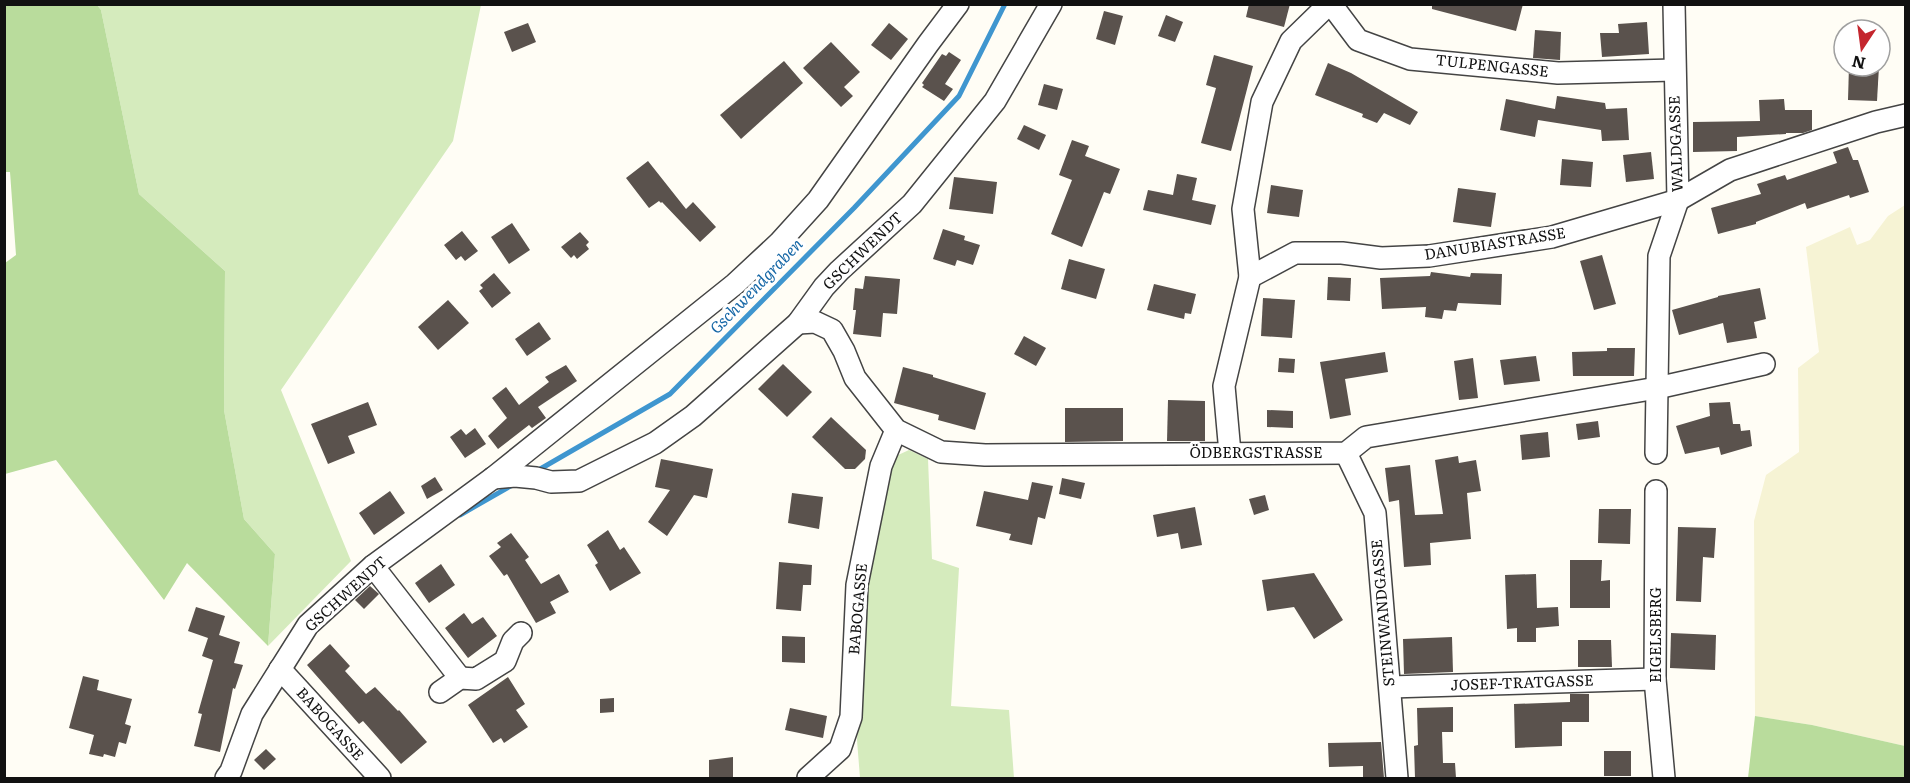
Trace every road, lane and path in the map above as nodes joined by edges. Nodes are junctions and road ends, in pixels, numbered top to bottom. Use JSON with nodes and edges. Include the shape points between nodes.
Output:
{"nodes":[{"id":1,"x":958,"y":4,"type":"edge"},
{"id":2,"x":1051,"y":4,"type":"edge"},
{"id":3,"x":1330,"y":4,"type":"edge"},
{"id":4,"x":1674,"y":4,"type":"edge"},
{"id":5,"x":1674,"y":70,"type":"junction"},
{"id":6,"x":1905,"y":115,"type":"edge"},
{"id":7,"x":1678,"y":200,"type":"junction"},
{"id":8,"x":1250,"y":278,"type":"junction"},
{"id":9,"x":798,"y":323,"type":"junction"},
{"id":10,"x":1764,"y":364,"type":"dead end"},
{"id":11,"x":1657,"y":388,"type":"junction"},
{"id":12,"x":896,"y":430,"type":"junction"},
{"id":13,"x":1230,"y":453,"type":"junction"},
{"id":14,"x":1346,"y":453,"type":"junction"},
{"id":15,"x":1656,"y":453,"type":"dead end"},
{"id":16,"x":493,"y":478,"type":"junction"},
{"id":17,"x":1656,"y":491,"type":"dead end"},
{"id":18,"x":373,"y":566,"type":"junction"},
{"id":19,"x":521,"y":633,"type":"dead end"},
{"id":20,"x":280,"y":669,"type":"junction"},
{"id":21,"x":460,"y":678,"type":"junction"},
{"id":22,"x":1655,"y":679,"type":"junction"},
{"id":23,"x":1390,"y":687,"type":"junction"},
{"id":24,"x":440,"y":692,"type":"dead end"},
{"id":25,"x":226,"y":778,"type":"edge"},
{"id":26,"x":380,"y":778,"type":"edge"},
{"id":27,"x":808,"y":778,"type":"edge"},
{"id":28,"x":1397,"y":778,"type":"edge"},
{"id":29,"x":1664,"y":778,"type":"edge"}],
"edges":[{"from":1,"to":16,"type":"street","name":"GSCHWENDT","via":[[818,200],[793,228],[735,284]]},
{"from":2,"to":9,"type":"street","name":"GSCHWENDT","via":[[995,101],[912,204],[838,271]]},
{"from":3,"to":5,"type":"street","name":"TULPENGASSE","via":[[1358,40],[1410,59],[1558,73]]},
{"from":3,"to":8,"type":"street","via":[[1291,41],[1262,102],[1243,209]]},
{"from":4,"to":5,"type":"street","name":"WALDGASSE"},
{"from":5,"to":7,"type":"street","name":"WALDGASSE"},
{"from":6,"to":7,"type":"street","name":"DANUBIASTRASSE","via":[[1730,170]]},
{"from":7,"to":8,"type":"street","name":"DANUBIASTRASSE","via":[[1552,237],[1429,256],[1381,258],[1295,253]]},
{"from":7,"to":11,"type":"street","name":"WALDGASSE","via":[[1659,256]]},
{"from":8,"to":13,"type":"street","via":[[1224,386]]},
{"from":9,"to":12,"type":"street","name":"ÖDBERGSTRASSE","via":[[815,322],[832,330],[855,378]]},
{"from":9,"to":16,"type":"street","name":"GSCHWENDT","via":[[693,416],[655,443],[579,481]]},
{"from":10,"to":11,"type":"street"},
{"from":11,"to":14,"type":"street","via":[[1366,437]]},
{"from":11,"to":15,"type":"street"},
{"from":12,"to":13,"type":"street","name":"ÖDBERGSTRASSE","via":[[941,452],[952,453]]},
{"from":12,"to":27,"type":"street","name":"BABOGASSE","via":[[881,466],[857,585],[850,717],[840,749]]},
{"from":13,"to":14,"type":"street","name":"ÖDBERGSTRASSE"},
{"from":14,"to":23,"type":"street","name":"STEINWANDGASSE","via":[[1375,513]]},
{"from":16,"to":18,"type":"street","name":"GSCHWENDT"},
{"from":17,"to":22,"type":"street","name":"EIGELSBERG"},
{"from":18,"to":20,"type":"street","name":"GSCHWENDT","via":[[308,625]]},
{"from":18,"to":21,"type":"street"},
{"from":19,"to":21,"type":"street","via":[[513,641],[505,662],[476,679]]},
{"from":20,"to":25,"type":"street","name":"GSCHWENDT","via":[[252,714]]},
{"from":20,"to":26,"type":"street","name":"BABOGASSE"},
{"from":21,"to":24,"type":"street"},
{"from":22,"to":23,"type":"street","name":"JOSEF-TRATGASSE"},
{"from":22,"to":29,"type":"street","name":"EIGELSBERG"},
{"from":23,"to":28,"type":"street","name":"STEINWANDGASSE"}]}
